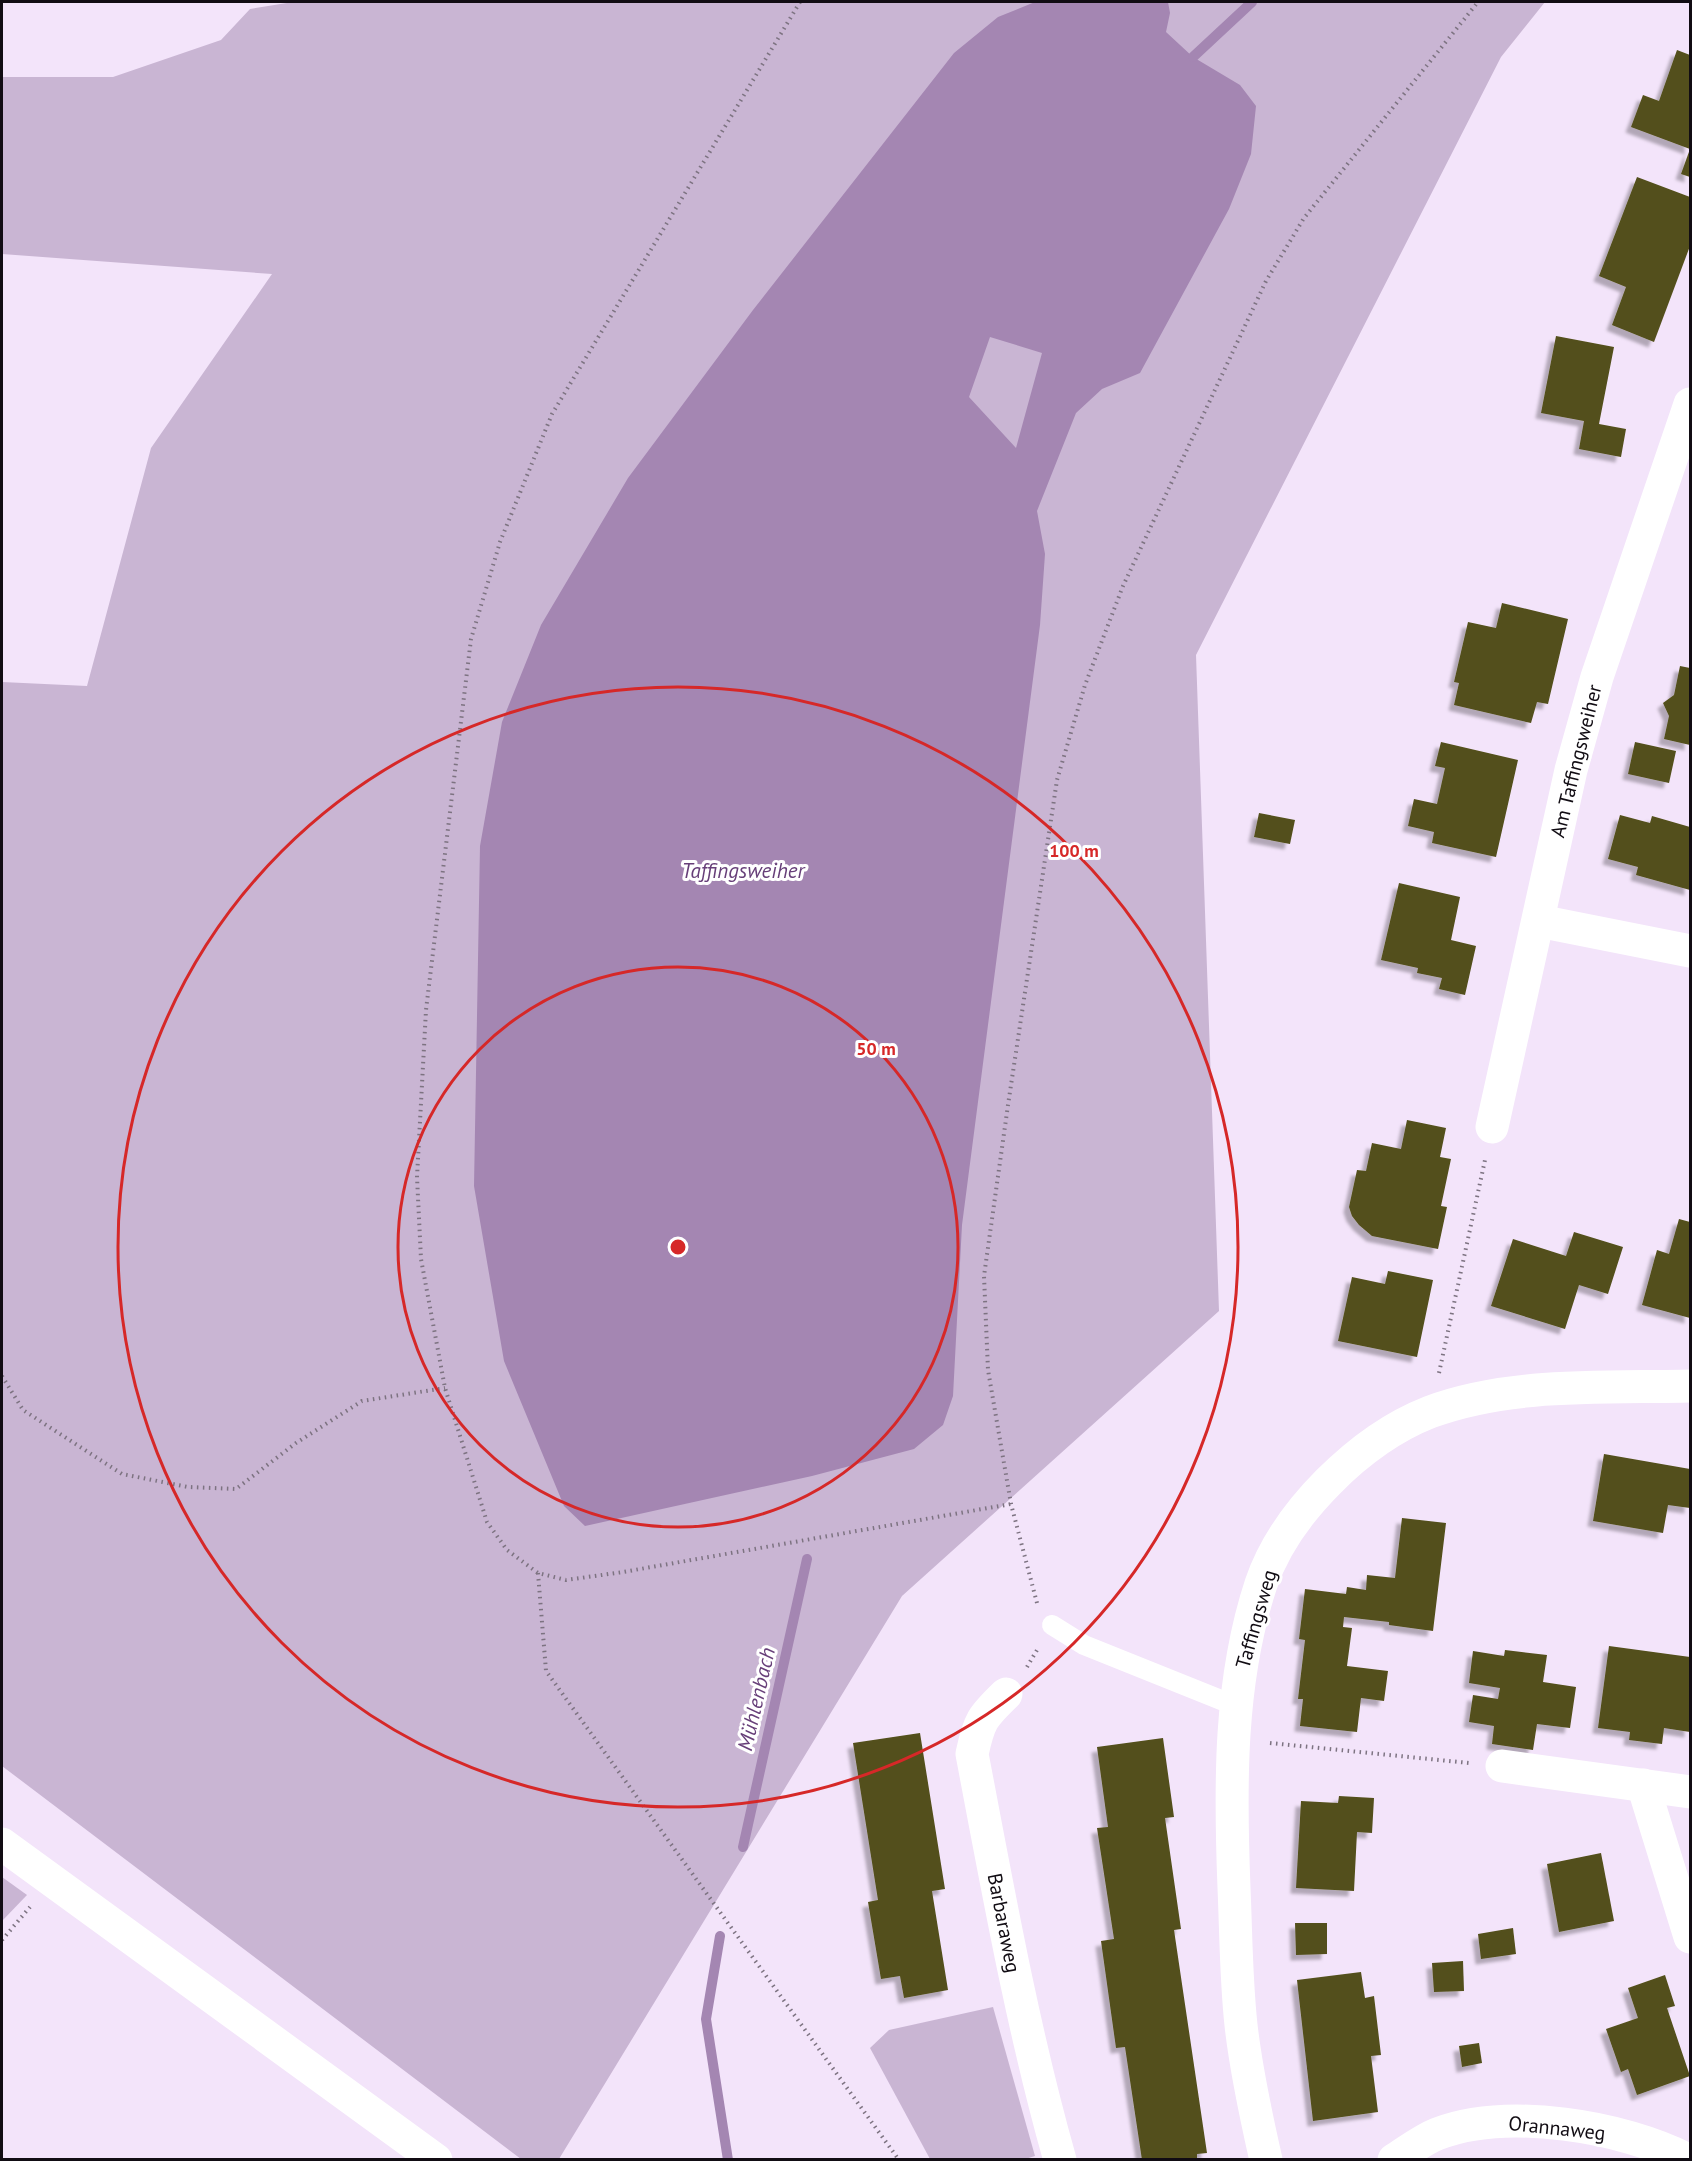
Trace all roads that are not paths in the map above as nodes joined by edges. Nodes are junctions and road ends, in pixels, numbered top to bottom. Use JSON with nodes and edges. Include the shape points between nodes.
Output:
{"nodes":[{"id":1,"x":1690,"y":404,"type":"edge"},
{"id":2,"x":1539,"y":921,"type":"junction"},
{"id":3,"x":1690,"y":951,"type":"edge"},
{"id":4,"x":1492,"y":1127,"type":"road end"},
{"id":5,"x":1690,"y":1386,"type":"edge"},
{"id":6,"x":1052,"y":1625,"type":"road end"},
{"id":7,"x":1006,"y":1694,"type":"road end"},
{"id":8,"x":1236,"y":1706,"type":"junction"},
{"id":9,"x":1502,"y":1766,"type":"road end"},
{"id":10,"x":1643,"y":1785,"type":"junction"},
{"id":11,"x":1690,"y":1792,"type":"edge"},
{"id":12,"x":2,"y":1844,"type":"edge"},
{"id":13,"x":1690,"y":1937,"type":"edge"},
{"id":14,"x":436,"y":2160,"type":"edge"},
{"id":15,"x":1060,"y":2160,"type":"edge"},
{"id":16,"x":1266,"y":2160,"type":"edge"},
{"id":17,"x":1394,"y":2160,"type":"edge"},
{"id":18,"x":1688,"y":2160,"type":"edge"}],
"edges":[{"from":1,"to":2,"type":"street","name":"Am Taffingsweiher","via":[[1596,677],[1571,770]]},
{"from":2,"to":3,"type":"street"},
{"from":2,"to":4,"type":"street","name":"Am Taffingsweiher"},
{"from":5,"to":8,"type":"street","name":"Taffingsweg","via":[[1538,1390],[1475,1400],[1430,1412],[1382,1436],[1322,1487],[1286,1533],[1262,1582],[1243,1651]]},
{"from":6,"to":8,"type":"lane","via":[[1084,1645]]},
{"from":7,"to":15,"type":"street","name":"Barbaraweg","via":[[984,1715],[972,1754],[1015,1980]]},
{"from":8,"to":16,"type":"street","name":"Taffingsweg","via":[[1232,1841],[1241,2025]]},
{"from":9,"to":10,"type":"street"},
{"from":10,"to":11,"type":"street"},
{"from":10,"to":13,"type":"street"},
{"from":12,"to":14,"type":"street"},
{"from":17,"to":18,"type":"street","name":"Orannaweg","via":[[1437,2134],[1488,2122],[1519,2121],[1601,2130],[1671,2150]]}]}
